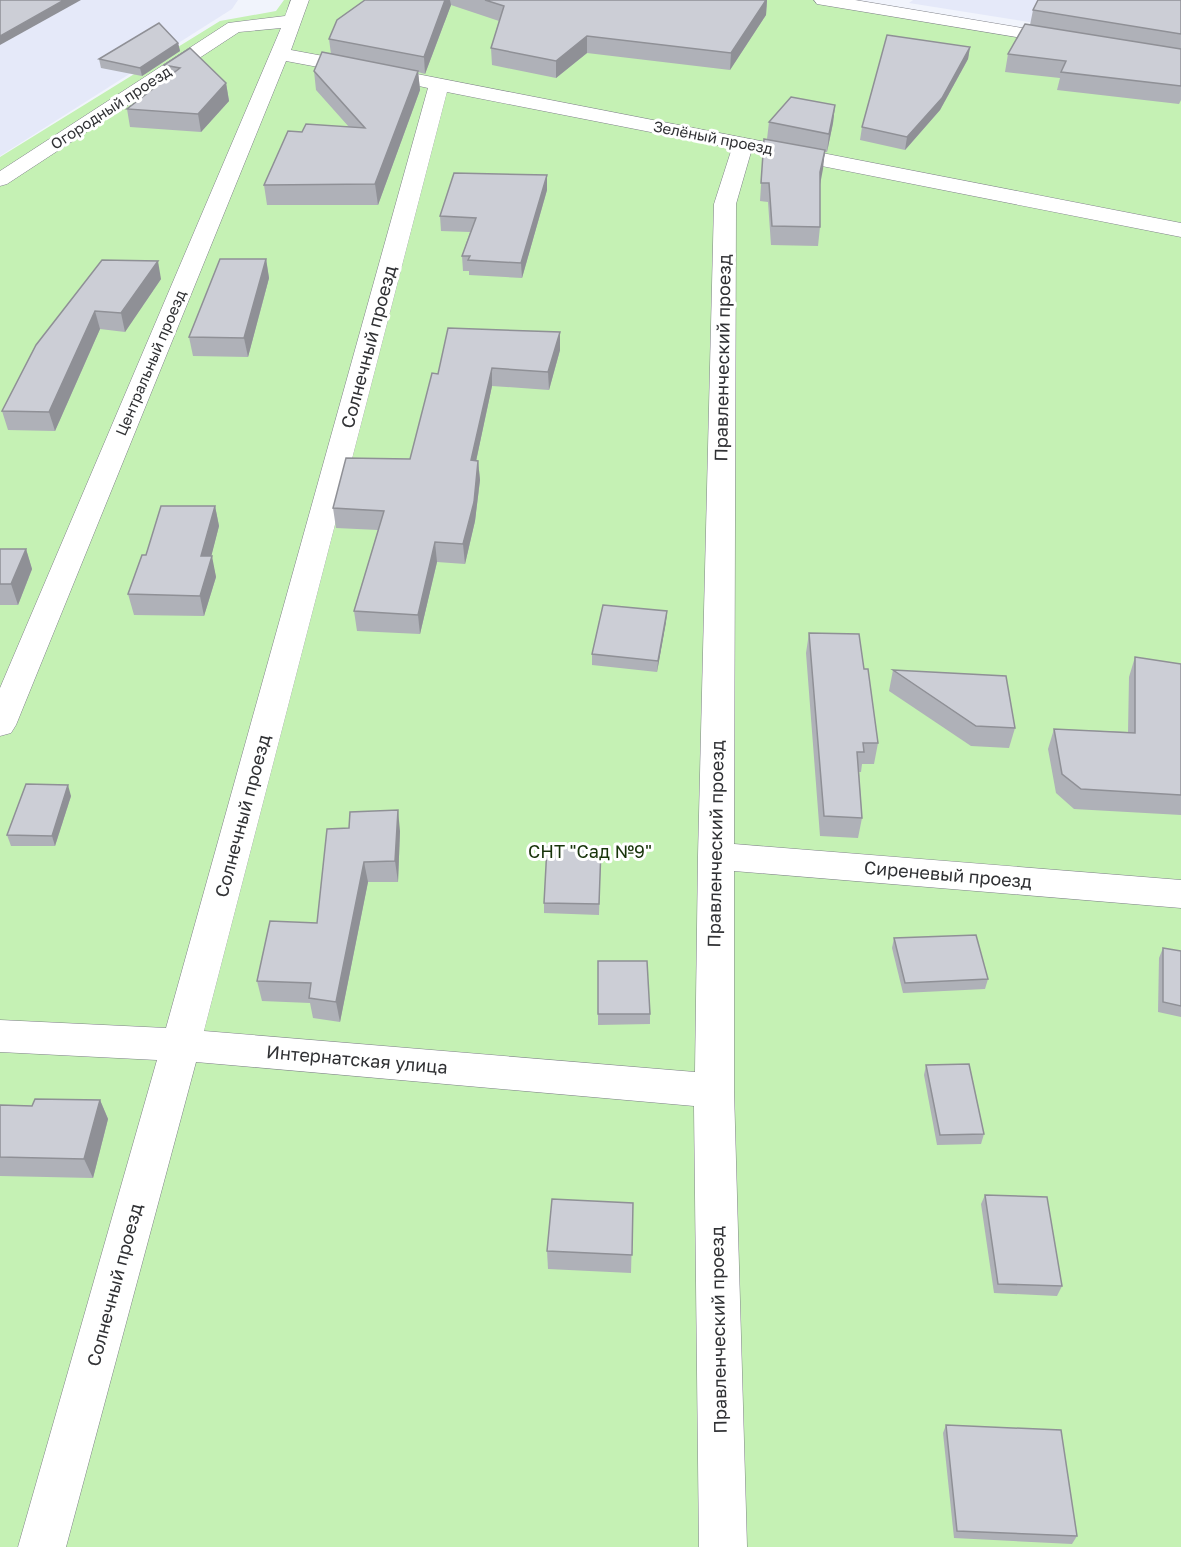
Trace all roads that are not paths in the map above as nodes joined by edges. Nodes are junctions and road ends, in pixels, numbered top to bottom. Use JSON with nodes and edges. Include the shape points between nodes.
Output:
{"nodes":[{"id":1,"x":823,"y":0,"type":"edge"},
{"id":2,"x":296,"y":11,"type":"edge"},
{"id":3,"x":1087,"y":44,"type":"edge"},
{"id":4,"x":280,"y":54,"type":"junction"},
{"id":5,"x":439,"y":84,"type":"junction"},
{"id":6,"x":743,"y":144,"type":"junction"},
{"id":7,"x":0,"y":180,"type":"edge"},
{"id":8,"x":1181,"y":230,"type":"edge"},
{"id":9,"x":0,"y":725,"type":"edge"},
{"id":10,"x":715,"y":856,"type":"junction"},
{"id":11,"x":1181,"y":894,"type":"edge"},
{"id":12,"x":0,"y":1035,"type":"edge"},
{"id":13,"x":181,"y":1045,"type":"junction"},
{"id":14,"x":714,"y":1091,"type":"junction"},
{"id":15,"x":42,"y":1547,"type":"edge"},
{"id":16,"x":723,"y":1547,"type":"edge"}],
"edges":[{"from":1,"to":3,"type":"street"},
{"from":2,"to":4,"type":"street","name":"Центральный проезд"},
{"from":2,"to":7,"type":"street","name":"Огородный проезд","via":[[234,27]]},
{"from":4,"to":5,"type":"street","name":"Зелёный проезд"},
{"from":4,"to":9,"type":"street","name":"Центральный проезд"},
{"from":5,"to":6,"type":"street","name":"Зелёный проезд"},
{"from":5,"to":13,"type":"street","name":"Солнечный проезд"},
{"from":6,"to":8,"type":"street","name":"Зелёный проезд"},
{"from":6,"to":10,"type":"street","name":"Правленческий проезд","via":[[725,204]]},
{"from":10,"to":11,"type":"street","name":"Сиреневый проезд"},
{"from":10,"to":14,"type":"street","name":"Правленческий проезд"},
{"from":12,"to":13,"type":"street","name":"Интернатская улица"},
{"from":13,"to":14,"type":"street","name":"Интернатская улица"},
{"from":13,"to":15,"type":"street","name":"Солнечный проезд"},
{"from":14,"to":16,"type":"street","name":"Правленческий проезд"}]}
